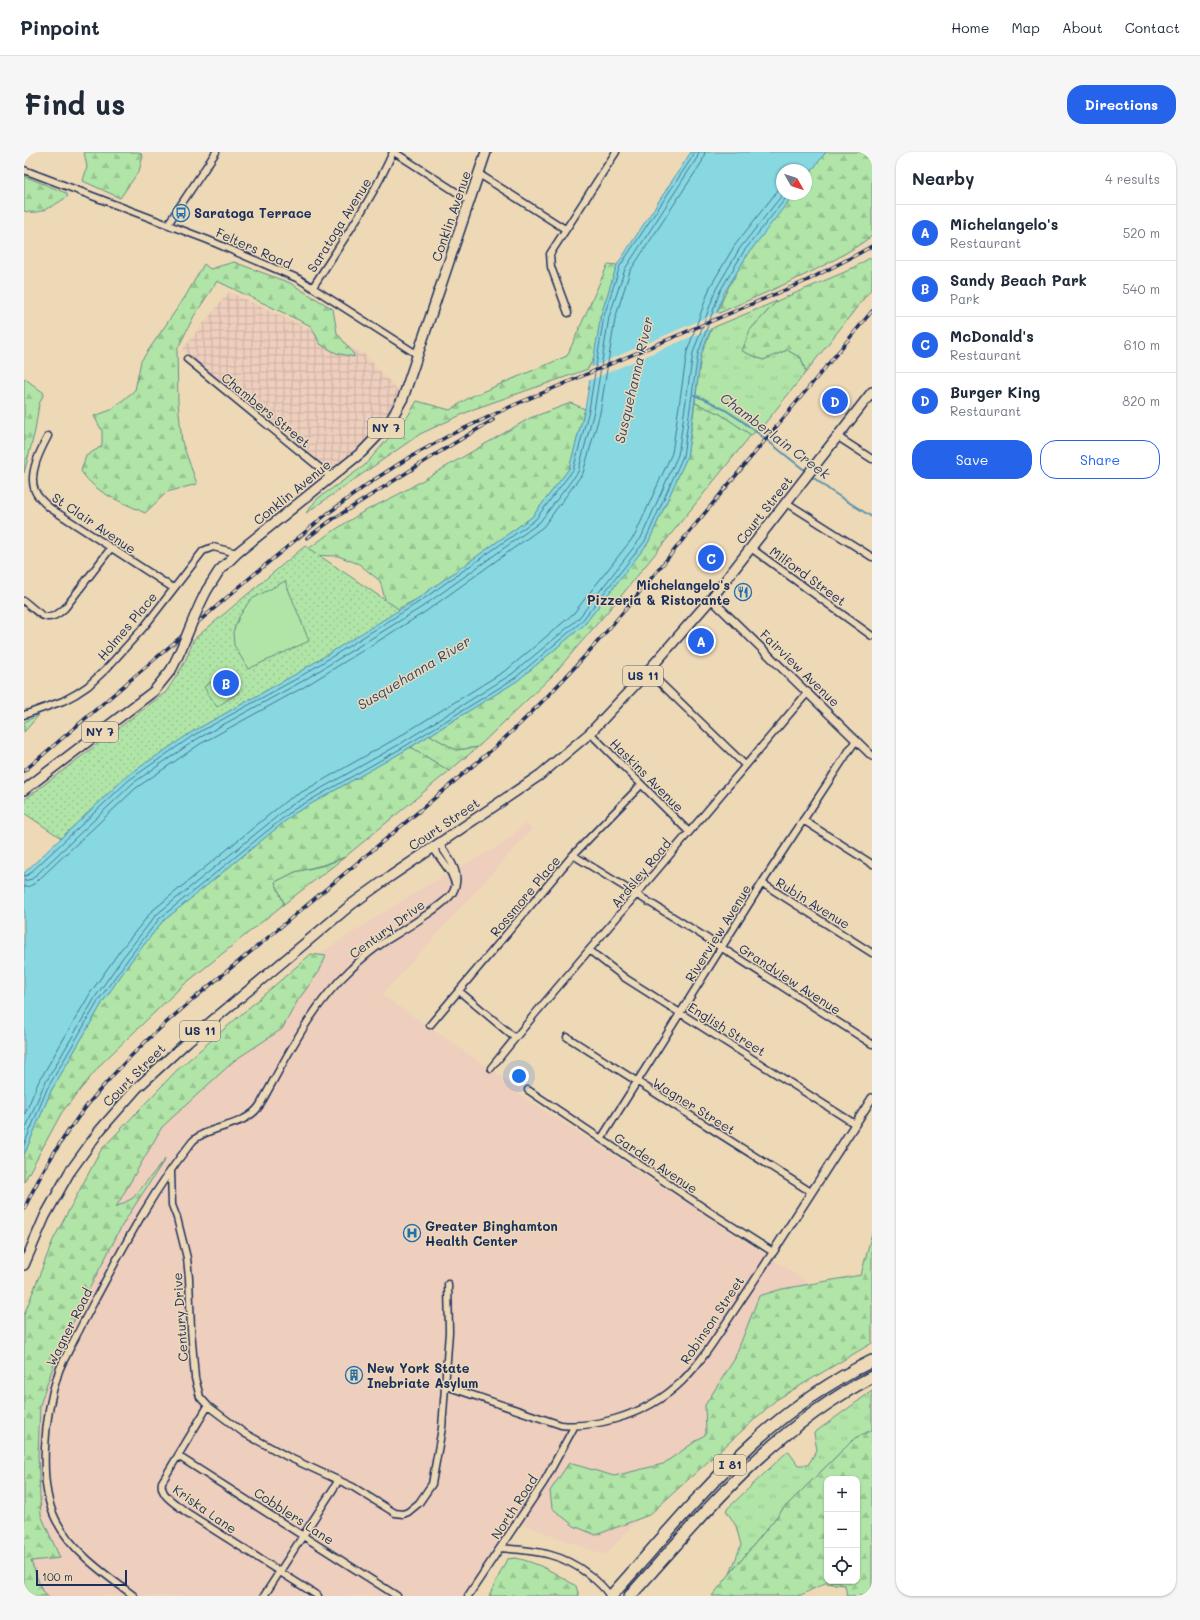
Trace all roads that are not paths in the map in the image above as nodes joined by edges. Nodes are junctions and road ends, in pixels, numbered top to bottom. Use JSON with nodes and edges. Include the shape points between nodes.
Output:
{"nodes":[{"id":1,"x":216,"y":152,"type":"edge"},
{"id":2,"x":393,"y":152,"type":"edge"},
{"id":3,"x":486,"y":152,"type":"edge"},
{"id":4,"x":616,"y":152,"type":"edge"},
{"id":5,"x":24,"y":170,"type":"edge"},
{"id":6,"x":479,"y":174,"type":"junction"},
{"id":7,"x":470,"y":201,"type":"junction"},
{"id":8,"x":168,"y":224,"type":"junction"},
{"id":9,"x":566,"y":229,"type":"junction"},
{"id":10,"x":313,"y":287,"type":"junction"},
{"id":11,"x":568,"y":313,"type":"dead end"},
{"id":12,"x":418,"y":355,"type":"junction"},
{"id":13,"x":187,"y":359,"type":"dead end"},
{"id":14,"x":872,"y":392,"type":"edge"},
{"id":15,"x":48,"y":436,"type":"dead end"},
{"id":16,"x":838,"y":437,"type":"junction"},
{"id":17,"x":872,"y":459,"type":"edge"},
{"id":18,"x":331,"y":477,"type":"junction"},
{"id":19,"x":787,"y":503,"type":"junction"},
{"id":20,"x":111,"y":548,"type":"junction"},
{"id":21,"x":751,"y":548,"type":"junction"},
{"id":22,"x":237,"y":553,"type":"junction"},
{"id":23,"x":872,"y":557,"type":"edge"},
{"id":24,"x":174,"y":588,"type":"junction"},
{"id":25,"x":711,"y":599,"type":"junction"},
{"id":26,"x":24,"y":601,"type":"edge"},
{"id":27,"x":872,"y":636,"type":"edge"},
{"id":28,"x":648,"y":671,"type":"junction"},
{"id":29,"x":808,"y":692,"type":"junction"},
{"id":30,"x":24,"y":715,"type":"edge"},
{"id":31,"x":590,"y":733,"type":"junction"},
{"id":32,"x":856,"y":740,"type":"junction"},
{"id":33,"x":872,"y":756,"type":"edge"},
{"id":34,"x":745,"y":765,"type":"junction"},
{"id":35,"x":641,"y":786,"type":"junction"},
{"id":36,"x":24,"y":790,"type":"edge"},
{"id":37,"x":803,"y":820,"type":"junction"},
{"id":38,"x":689,"y":832,"type":"junction"},
{"id":39,"x":436,"y":845,"type":"junction"},
{"id":40,"x":573,"y":855,"type":"junction"},
{"id":41,"x":872,"y":864,"type":"edge"},
{"id":42,"x":762,"y":884,"type":"junction"},
{"id":43,"x":637,"y":895,"type":"junction"},
{"id":44,"x":722,"y":948,"type":"junction"},
{"id":45,"x":589,"y":950,"type":"junction"},
{"id":46,"x":872,"y":953,"type":"edge"},
{"id":47,"x":459,"y":991,"type":"junction"},
{"id":48,"x":680,"y":1013,"type":"junction"},
{"id":49,"x":430,"y":1025,"type":"dead end"},
{"id":50,"x":566,"y":1037,"type":"dead end"},
{"id":51,"x":515,"y":1038,"type":"junction"},
{"id":52,"x":872,"y":1044,"type":"edge"},
{"id":53,"x":491,"y":1068,"type":"dead end"},
{"id":54,"x":637,"y":1082,"type":"junction"},
{"id":55,"x":528,"y":1090,"type":"dead end"},
{"id":56,"x":872,"y":1098,"type":"edge"},
{"id":57,"x":855,"y":1124,"type":"junction"},
{"id":58,"x":601,"y":1139,"type":"junction"},
{"id":59,"x":171,"y":1171,"type":"junction"},
{"id":60,"x":811,"y":1192,"type":"junction"},
{"id":61,"x":773,"y":1252,"type":"junction"},
{"id":62,"x":24,"y":1265,"type":"edge"},
{"id":63,"x":448,"y":1284,"type":"dead end"},
{"id":64,"x":872,"y":1361,"type":"edge"},
{"id":65,"x":872,"y":1377,"type":"edge"},
{"id":66,"x":446,"y":1386,"type":"junction"},
{"id":67,"x":208,"y":1406,"type":"junction"},
{"id":68,"x":574,"y":1426,"type":"junction"},
{"id":69,"x":178,"y":1456,"type":"junction"},
{"id":70,"x":339,"y":1480,"type":"junction"},
{"id":71,"x":303,"y":1536,"type":"junction"},
{"id":72,"x":500,"y":1548,"type":"junction"},
{"id":73,"x":279,"y":1571,"type":"junction"},
{"id":74,"x":134,"y":1596,"type":"edge"},
{"id":75,"x":264,"y":1596,"type":"edge"},
{"id":76,"x":318,"y":1596,"type":"edge"},
{"id":77,"x":397,"y":1596,"type":"edge"},
{"id":78,"x":468,"y":1596,"type":"edge"},
{"id":79,"x":610,"y":1596,"type":"edge"},
{"id":80,"x":630,"y":1596,"type":"edge"}],
"edges":[{"from":1,"to":8,"type":"street"},
{"from":2,"to":7,"type":"street"},
{"from":2,"to":10,"type":"street","name":"Saratoga Avenue","via":[[385,171]]},
{"from":3,"to":6,"type":"main road","name":"Conklin Avenue","number":"NY 7"},
{"from":4,"to":9,"type":"street"},
{"from":5,"to":8,"type":"street","name":"Felters Road"},
{"from":6,"to":7,"type":"main road","name":"Conklin Avenue","number":"NY 7"},
{"from":6,"to":9,"type":"street"},
{"from":7,"to":12,"type":"main road","name":"Conklin Avenue","number":"NY 7"},
{"from":8,"to":10,"type":"street","name":"Felters Road"},
{"from":9,"to":11,"type":"street","via":[[550,254]]},
{"from":10,"to":12,"type":"street","name":"Felters Road"},
{"from":12,"to":18,"type":"main road","name":"Conklin Avenue","number":"NY 7","via":[[403,398],[388,425],[362,452]]},
{"from":13,"to":18,"type":"street","name":"Chambers Street"},
{"from":14,"to":16,"type":"main road","name":"Court Street","number":"US 11"},
{"from":15,"to":20,"type":"street","name":"St Clair Avenue","via":[[33,474],[36,493],[50,508]]},
{"from":16,"to":17,"type":"street"},
{"from":16,"to":19,"type":"main road","name":"Court Street","number":"US 11"},
{"from":18,"to":22,"type":"main road","name":"Conklin Avenue","number":"NY 7"},
{"from":19,"to":21,"type":"main road","name":"Court Street","number":"US 11"},
{"from":19,"to":23,"type":"street"},
{"from":20,"to":24,"type":"street","name":"St Clair Avenue"},
{"from":20,"to":26,"type":"street","via":[[65,608],[57,614],[49,618],[43,616]]},
{"from":21,"to":25,"type":"main road","name":"Court Street","number":"US 11"},
{"from":21,"to":27,"type":"street","name":"Milford Street"},
{"from":22,"to":24,"type":"street","name":"Holmes Place","via":[[213,547],[203,551]]},
{"from":22,"to":36,"type":"main road","name":"Conklin Avenue","number":"NY 7","bridge":true,"via":[[219,571],[206,590],[182,650],[171,670],[154,691]]},
{"from":24,"to":30,"type":"street","name":"Holmes Place","via":[[144,627],[88,686],[63,700]]},
{"from":25,"to":28,"type":"main road","name":"Court Street","number":"US 11"},
{"from":25,"to":29,"type":"street","name":"Fairview Avenue"},
{"from":28,"to":31,"type":"main road","name":"Court Street","number":"US 11"},
{"from":28,"to":34,"type":"street"},
{"from":29,"to":32,"type":"street","name":"Fairview Avenue"},
{"from":29,"to":34,"type":"street","name":"Ardsley Road"},
{"from":31,"to":35,"type":"street","name":"Haskins Avenue"},
{"from":31,"to":39,"type":"main road","name":"Court Street","number":"US 11","via":[[540,775]]},
{"from":32,"to":33,"type":"street","name":"Fairview Avenue"},
{"from":32,"to":37,"type":"street","name":"Riverview Avenue"},
{"from":34,"to":38,"type":"street","name":"Ardsley Road"},
{"from":35,"to":38,"type":"street","name":"Haskins Avenue"},
{"from":35,"to":40,"type":"street","name":"Rossmore Place"},
{"from":37,"to":41,"type":"street"},
{"from":37,"to":42,"type":"street","name":"Riverview Avenue"},
{"from":38,"to":43,"type":"street","name":"Ardsley Road"},
{"from":39,"to":59,"type":"street","name":"Century Drive","via":[[456,870],[453,892],[372,951],[328,992],[308,1019],[254,1113],[196,1137]]},
{"from":39,"to":62,"type":"main road","name":"Court Street","number":"US 11","via":[[328,923],[188,1041],[137,1088],[100,1130],[69,1173],[45,1216]]},
{"from":40,"to":43,"type":"street","name":"Grandview Avenue"},
{"from":40,"to":47,"type":"street","name":"Rossmore Place"},
{"from":42,"to":44,"type":"street","name":"Riverview Avenue"},
{"from":42,"to":46,"type":"street","name":"Rubin Avenue"},
{"from":43,"to":44,"type":"street","name":"Grandview Avenue"},
{"from":43,"to":45,"type":"street","name":"Ardsley Road"},
{"from":44,"to":48,"type":"street","name":"Riverview Avenue"},
{"from":44,"to":52,"type":"street","name":"Grandview Avenue"},
{"from":45,"to":48,"type":"street","name":"English Street","via":[[625,978]]},
{"from":45,"to":51,"type":"street","name":"Ardsley Road"},
{"from":47,"to":49,"type":"street","name":"Rossmore Place"},
{"from":47,"to":51,"type":"street"},
{"from":48,"to":54,"type":"street","name":"Riverview Avenue"},
{"from":48,"to":57,"type":"street","name":"English Street"},
{"from":50,"to":54,"type":"street","name":"Wagner Street"},
{"from":51,"to":53,"type":"street","name":"Ardsley Road"},
{"from":54,"to":58,"type":"street","name":"Riverview Avenue"},
{"from":54,"to":60,"type":"street","name":"Wagner Street"},
{"from":55,"to":58,"type":"street","name":"Garden Avenue"},
{"from":56,"to":57,"type":"street","name":"Robinson Street"},
{"from":57,"to":60,"type":"street","name":"Robinson Street"},
{"from":58,"to":61,"type":"street","name":"Garden Avenue"},
{"from":59,"to":67,"type":"street","name":"Century Drive","via":[[172,1205],[187,1258],[195,1378],[200,1397]]},
{"from":59,"to":74,"type":"street","name":"Wagner Road","via":[[134,1228],[58,1372],[44,1456],[48,1496],[55,1519],[64,1534],[95,1566]]},
{"from":60,"to":61,"type":"street","name":"Robinson Street"},
{"from":61,"to":68,"type":"street","name":"Robinson Street","via":[[704,1358],[680,1385],[649,1406],[598,1423]]},
{"from":63,"to":66,"type":"street","name":"Century Drive"},
{"from":64,"to":79,"type":"highway","number":"I 81","via":[[822,1390],[755,1441],[718,1477]]},
{"from":65,"to":80,"type":"highway","number":"I 81","via":[[824,1405],[771,1446],[727,1488]]},
{"from":66,"to":68,"type":"street","name":"Robinson Street","via":[[561,1425]]},
{"from":66,"to":70,"type":"street","name":"Century Drive","via":[[432,1484],[419,1503],[408,1512],[395,1513]]},
{"from":67,"to":69,"type":"street","name":"Kriska Lane"},
{"from":67,"to":70,"type":"street","name":"Century Drive","via":[[244,1433],[288,1457]]},
{"from":68,"to":72,"type":"street","name":"North Road","via":[[544,1482]]},
{"from":69,"to":71,"type":"street","name":"Cobblers Lane"},
{"from":69,"to":73,"type":"street","name":"Kriska Lane","via":[[162,1482],[162,1491],[167,1497]]},
{"from":70,"to":71,"type":"street"},
{"from":71,"to":73,"type":"street"},
{"from":71,"to":77,"type":"street","name":"Cobblers Lane"},
{"from":72,"to":78,"type":"street","name":"North Road"},
{"from":72,"to":79,"type":"street","via":[[537,1551],[561,1558],[586,1572],[604,1587]]},
{"from":73,"to":75,"type":"street"},
{"from":73,"to":76,"type":"street","name":"Kriska Lane"}]}
